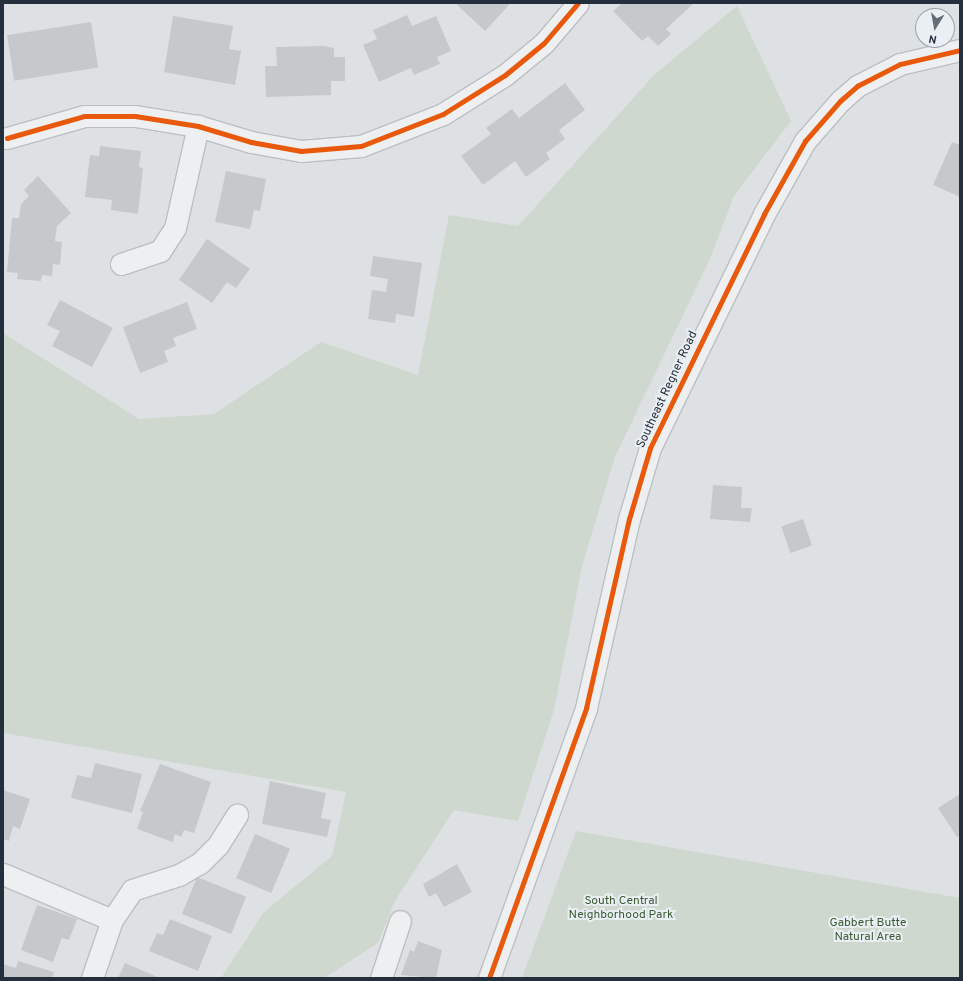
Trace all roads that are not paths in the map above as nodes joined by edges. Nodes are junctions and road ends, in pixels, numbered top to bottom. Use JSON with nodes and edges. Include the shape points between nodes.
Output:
{"nodes":[{"id":1,"x":578,"y":3,"type":"edge"},
{"id":2,"x":960,"y":50,"type":"edge"},
{"id":3,"x":198,"y":126,"type":"junction"},
{"id":4,"x":7,"y":138,"type":"dead end"},
{"id":5,"x":121,"y":264,"type":"dead end"},
{"id":6,"x":237,"y":814,"type":"dead end"},
{"id":7,"x":3,"y":874,"type":"edge"},
{"id":8,"x":112,"y":920,"type":"junction"},
{"id":9,"x":400,"y":921,"type":"dead end"},
{"id":10,"x":92,"y":978,"type":"edge"},
{"id":11,"x":381,"y":978,"type":"edge"},
{"id":12,"x":489,"y":978,"type":"edge"}],
"edges":[{"from":1,"to":3,"type":"street","via":[[544,43],[505,75],[443,114],[361,146],[301,151],[251,142]]},
{"from":2,"to":12,"type":"street","name":"Southeast Regner Road","via":[[900,64],[857,86],[805,140],[771,201],[650,448],[629,519],[586,708],[562,783]]},
{"from":3,"to":4,"type":"street","via":[[135,116],[84,116]]},
{"from":3,"to":5,"type":"street","via":[[175,228],[160,251]]},
{"from":6,"to":8,"type":"street","via":[[218,845],[200,863],[179,875],[132,890]]},
{"from":7,"to":8,"type":"street"},
{"from":8,"to":10,"type":"street"},
{"from":9,"to":11,"type":"street"}]}
